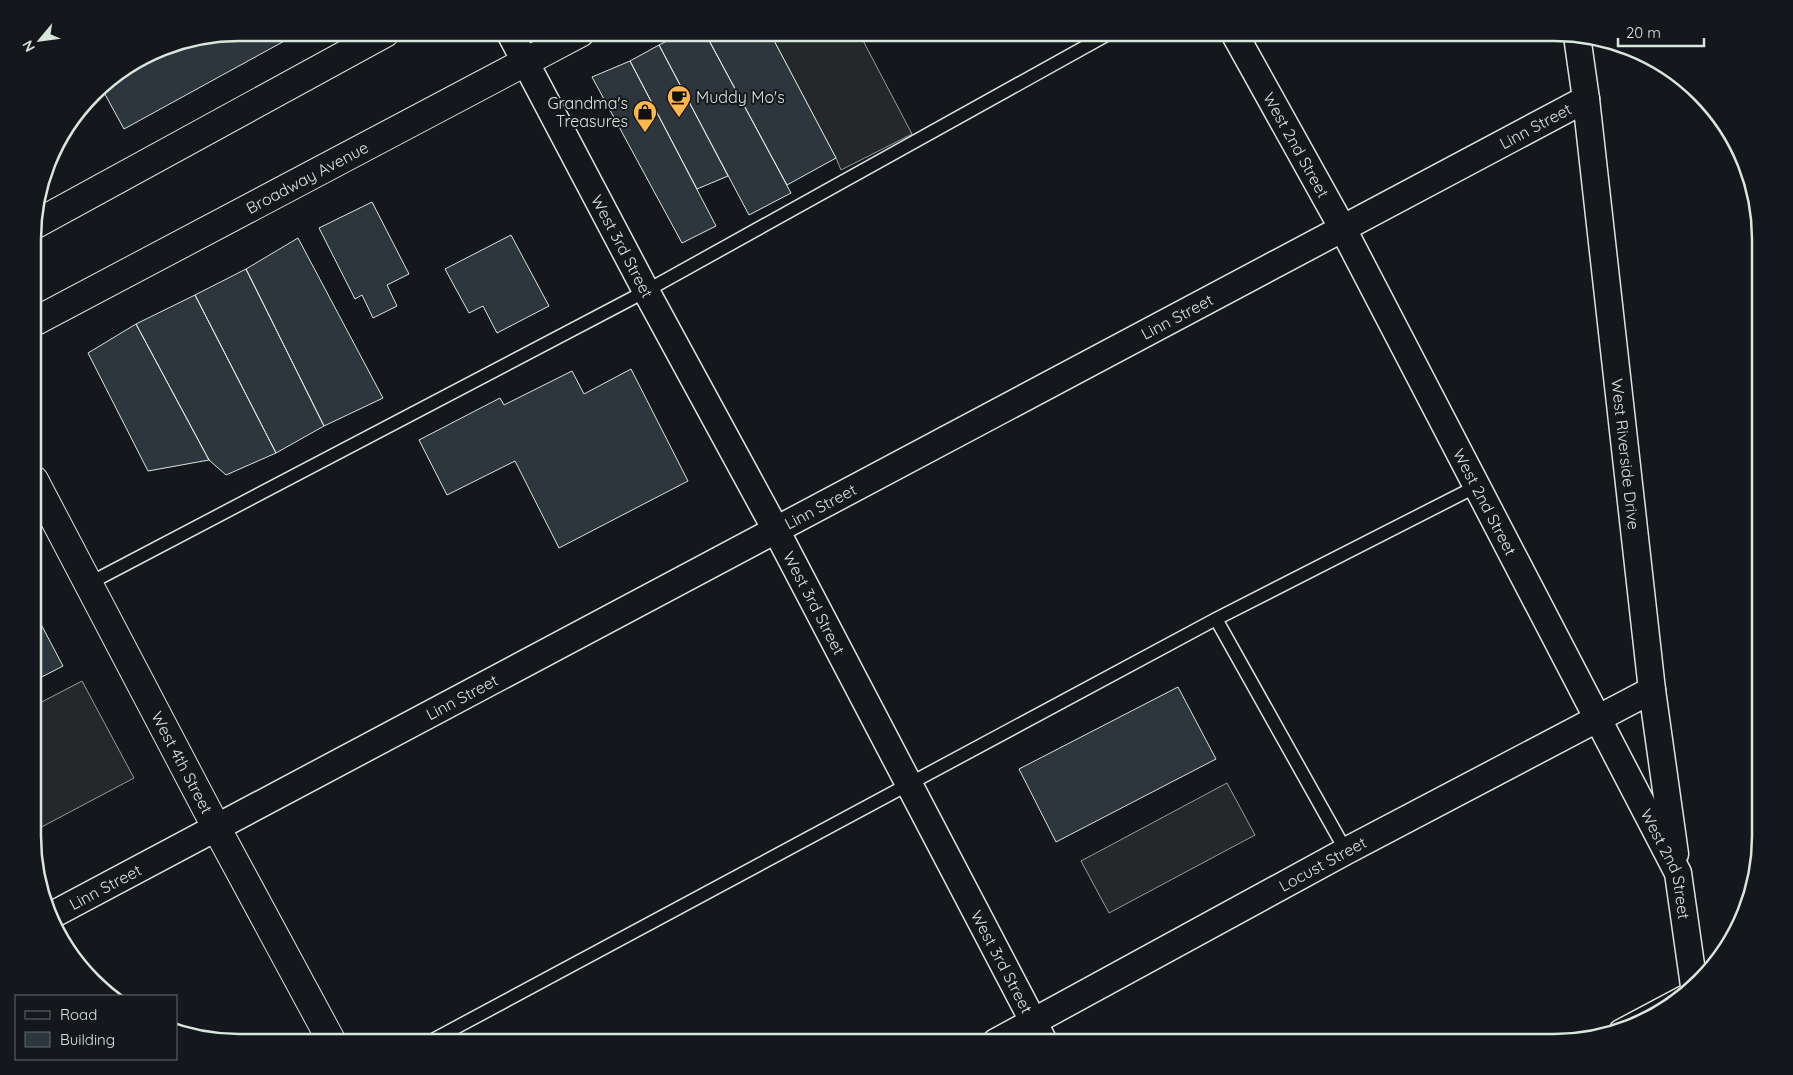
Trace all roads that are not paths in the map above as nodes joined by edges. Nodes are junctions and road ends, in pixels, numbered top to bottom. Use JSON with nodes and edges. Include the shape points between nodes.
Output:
{"nodes":[{"id":1,"x":369,"y":41,"type":"edge"},
{"id":2,"x":515,"y":41,"type":"edge"},
{"id":3,"x":563,"y":41,"type":"edge"},
{"id":4,"x":1094,"y":41,"type":"edge"},
{"id":5,"x":1239,"y":41,"type":"edge"},
{"id":6,"x":1578,"y":43,"type":"edge"},
{"id":7,"x":526,"y":61,"type":"junction"},
{"id":8,"x":1586,"y":99,"type":"junction"},
{"id":9,"x":43,"y":220,"type":"edge"},
{"id":10,"x":1343,"y":229,"type":"junction"},
{"id":11,"x":646,"y":291,"type":"junction"},
{"id":12,"x":41,"y":318,"type":"edge"},
{"id":13,"x":1477,"y":486,"type":"junction"},
{"id":14,"x":41,"y":493,"type":"edge"},
{"id":15,"x":776,"y":530,"type":"junction"},
{"id":16,"x":88,"y":584,"type":"junction"},
{"id":17,"x":1216,"y":619,"type":"junction"},
{"id":18,"x":1652,"y":690,"type":"junction"},
{"id":19,"x":1598,"y":717,"type":"junction"},
{"id":20,"x":908,"y":784,"type":"junction"},
{"id":21,"x":216,"y":827,"type":"junction"},
{"id":22,"x":1346,"y":851,"type":"junction"},
{"id":23,"x":1678,"y":873,"type":"junction"},
{"id":24,"x":57,"y":913,"type":"edge"},
{"id":25,"x":1693,"y":977,"type":"edge"},
{"id":26,"x":1039,"y":1032,"type":"edge"},
{"id":27,"x":328,"y":1034,"type":"edge"},
{"id":28,"x":443,"y":1034,"type":"edge"}],
"edges":[{"from":1,"to":9,"type":"main road"},
{"from":2,"to":7,"type":"street","name":"West 3rd Street"},
{"from":3,"to":7,"type":"main road","name":"Broadway Avenue"},
{"from":4,"to":11,"type":"lane"},
{"from":5,"to":10,"type":"street","name":"West 2nd Street"},
{"from":6,"to":8,"type":"street","name":"West Riverside Drive"},
{"from":7,"to":11,"type":"street","name":"West 3rd Street"},
{"from":7,"to":12,"type":"main road","name":"Broadway Avenue"},
{"from":8,"to":10,"type":"street","name":"Linn Street"},
{"from":8,"to":18,"type":"street","name":"West Riverside Drive"},
{"from":10,"to":13,"type":"street","name":"West 2nd Street"},
{"from":10,"to":15,"type":"street","name":"Linn Street"},
{"from":11,"to":15,"type":"street","name":"West 3rd Street"},
{"from":11,"to":16,"type":"lane"},
{"from":13,"to":17,"type":"lane"},
{"from":13,"to":19,"type":"street","name":"West 2nd Street"},
{"from":14,"to":16,"type":"main road","name":"West 4th Street"},
{"from":15,"to":20,"type":"street","name":"West 3rd Street"},
{"from":15,"to":21,"type":"street","name":"Linn Street"},
{"from":16,"to":21,"type":"main road","name":"West 4th Street"},
{"from":17,"to":20,"type":"lane"},
{"from":17,"to":22,"type":"lane"},
{"from":18,"to":19,"type":"street","name":"Locust Street"},
{"from":18,"to":23,"type":"street","name":"West Riverside Drive"},
{"from":19,"to":22,"type":"street","name":"Locust Street"},
{"from":19,"to":23,"type":"street","name":"West 2nd Street"},
{"from":20,"to":26,"type":"street","name":"West 3rd Street"},
{"from":20,"to":28,"type":"lane"},
{"from":21,"to":24,"type":"street","name":"Linn Street"},
{"from":21,"to":27,"type":"main road","name":"West 4th Street"},
{"from":22,"to":26,"type":"street","name":"Locust Street"},
{"from":23,"to":25,"type":"street","name":"West 2nd Street"}]}
